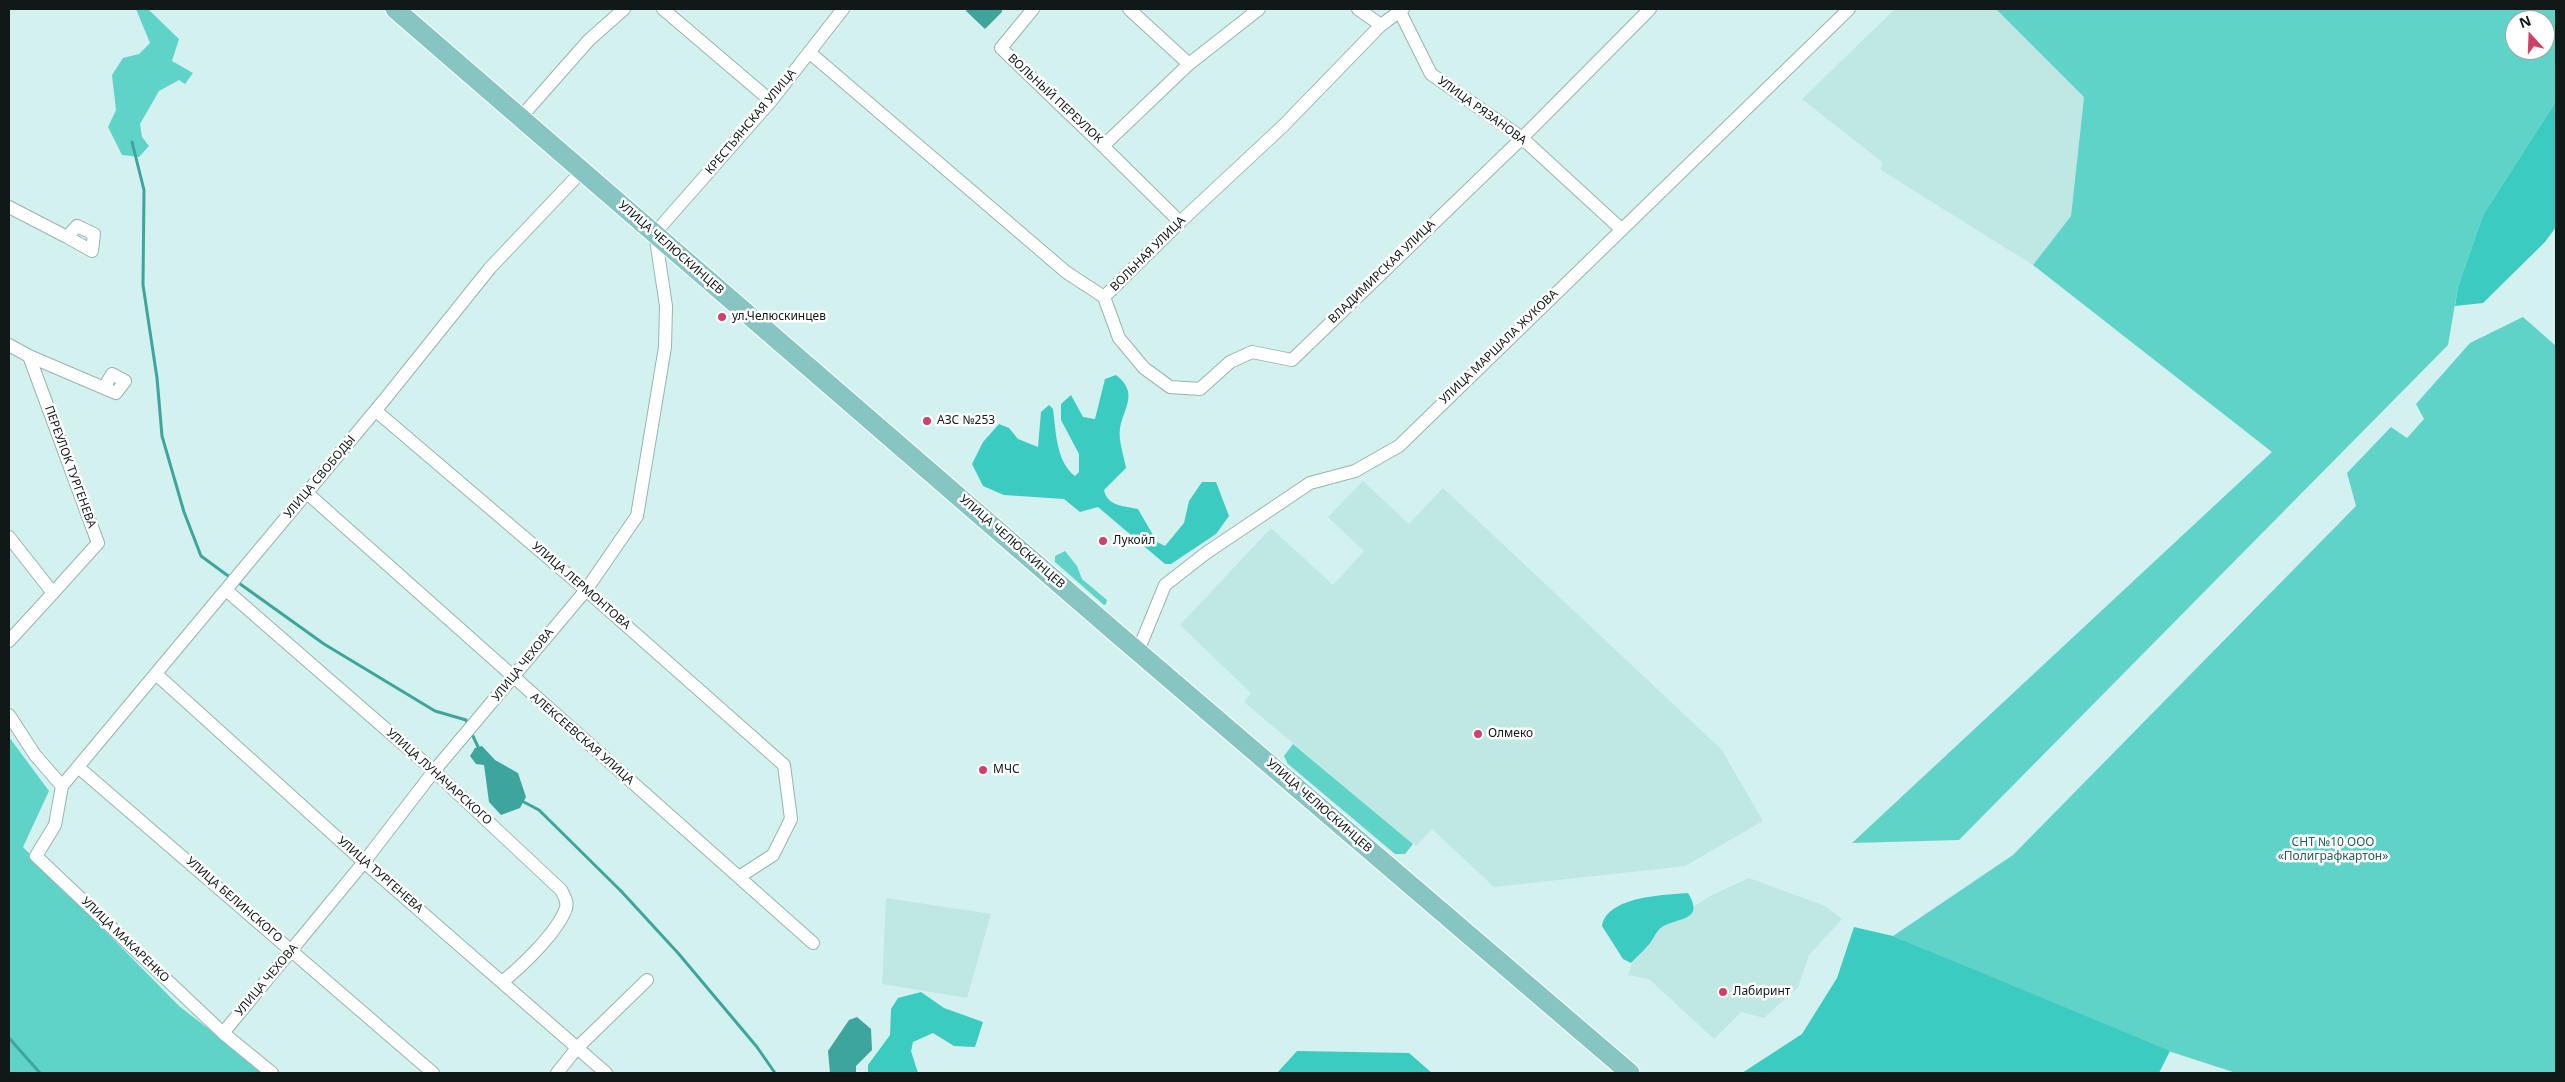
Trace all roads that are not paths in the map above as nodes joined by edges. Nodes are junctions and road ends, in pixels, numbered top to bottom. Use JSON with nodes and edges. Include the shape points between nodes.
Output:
{"nodes":[{"id":1,"x":395,"y":9,"type":"edge"},
{"id":2,"x":624,"y":9,"type":"edge"},
{"id":3,"x":842,"y":9,"type":"edge"},
{"id":4,"x":1033,"y":9,"type":"edge"},
{"id":5,"x":1129,"y":9,"type":"edge"},
{"id":6,"x":1259,"y":9,"type":"edge"},
{"id":7,"x":1358,"y":9,"type":"edge"},
{"id":8,"x":1650,"y":9,"type":"edge"},
{"id":9,"x":1849,"y":9,"type":"edge"},
{"id":10,"x":666,"y":10,"type":"edge"},
{"id":11,"x":1402,"y":11,"type":"edge"},
{"id":12,"x":1381,"y":25,"type":"junction"},
{"id":13,"x":809,"y":52,"type":"junction"},
{"id":14,"x":1189,"y":64,"type":"junction"},
{"id":15,"x":771,"y":101,"type":"junction"},
{"id":16,"x":521,"y":117,"type":"junction"},
{"id":17,"x":1522,"y":138,"type":"junction"},
{"id":18,"x":1103,"y":146,"type":"junction"},
{"id":19,"x":582,"y":171,"type":"junction"},
{"id":20,"x":9,"y":207,"type":"edge"},
{"id":21,"x":1180,"y":222,"type":"junction"},
{"id":22,"x":1621,"y":229,"type":"junction"},
{"id":23,"x":655,"y":233,"type":"junction"},
{"id":24,"x":67,"y":237,"type":"dead end"},
{"id":25,"x":1104,"y":297,"type":"junction"},
{"id":26,"x":9,"y":345,"type":"edge"},
{"id":27,"x":29,"y":356,"type":"junction"},
{"id":28,"x":104,"y":388,"type":"dead end"},
{"id":29,"x":376,"y":411,"type":"junction"},
{"id":30,"x":307,"y":494,"type":"junction"},
{"id":31,"x":9,"y":537,"type":"edge"},
{"id":32,"x":226,"y":590,"type":"junction"},
{"id":33,"x":586,"y":590,"type":"junction"},
{"id":34,"x":53,"y":593,"type":"junction"},
{"id":35,"x":9,"y":641,"type":"edge"},
{"id":36,"x":1138,"y":651,"type":"junction"},
{"id":37,"x":156,"y":674,"type":"junction"},
{"id":38,"x":513,"y":678,"type":"junction"},
{"id":39,"x":9,"y":715,"type":"edge"},
{"id":40,"x":78,"y":767,"type":"junction"},
{"id":41,"x":434,"y":770,"type":"junction"},
{"id":42,"x":62,"y":786,"type":"junction"},
{"id":43,"x":364,"y":862,"type":"junction"},
{"id":44,"x":739,"y":877,"type":"junction"},
{"id":45,"x":813,"y":943,"type":"dead end"},
{"id":46,"x":292,"y":950,"type":"junction"},
{"id":47,"x":647,"y":980,"type":"dead end"},
{"id":48,"x":502,"y":982,"type":"junction"},
{"id":49,"x":223,"y":1033,"type":"junction"},
{"id":50,"x":577,"y":1048,"type":"junction"},
{"id":51,"x":272,"y":1073,"type":"edge"},
{"id":52,"x":433,"y":1073,"type":"edge"},
{"id":53,"x":557,"y":1073,"type":"edge"},
{"id":54,"x":606,"y":1073,"type":"edge"},
{"id":55,"x":1630,"y":1073,"type":"edge"}],
"edges":[{"from":1,"to":16,"type":"main road","name":"УЛИЦА ЧЕЛЮСКИНЦЕВ"},
{"from":2,"to":16,"type":"street","via":[[589,40]]},
{"from":3,"to":13,"type":"street","name":"КРЕСТЬЯНСКАЯ УЛИЦА"},
{"from":4,"to":18,"type":"street","name":"ВОЛЬНЫЙ ПЕРЕУЛОК","via":[[1001,48]]},
{"from":5,"to":14,"type":"street"},
{"from":6,"to":14,"type":"street","name":"ВОЛЬНЫЙ ПЕРЕУЛОК"},
{"from":7,"to":12,"type":"street"},
{"from":8,"to":17,"type":"street","name":"ВЛАДИМИРСКАЯ УЛИЦА"},
{"from":9,"to":22,"type":"street","name":"УЛИЦА МАРШАЛА ЖУКОВА"},
{"from":10,"to":15,"type":"street"},
{"from":11,"to":12,"type":"street","name":"УЛИЦА РЯЗАНОВА"},
{"from":11,"to":17,"type":"street","name":"УЛИЦА РЯЗАНОВА","via":[[1431,74]]},
{"from":12,"to":21,"type":"street","name":"ВОЛЬНАЯ УЛИЦА","via":[[1284,126]]},
{"from":13,"to":15,"type":"street","name":"КРЕСТЬЯНСКАЯ УЛИЦА"},
{"from":13,"to":25,"type":"street","name":"ВОЛЬНАЯ УЛИЦА","via":[[1066,272]]},
{"from":14,"to":18,"type":"street","name":"ВОЛЬНЫЙ ПЕРЕУЛОК"},
{"from":15,"to":23,"type":"street","name":"КРЕСТЬЯНСКАЯ УЛИЦА"},
{"from":16,"to":19,"type":"main road","name":"УЛИЦА ЧЕЛЮСКИНЦЕВ"},
{"from":17,"to":22,"type":"street","name":"УЛИЦА РЯЗАНОВА"},
{"from":17,"to":25,"type":"street","name":"ВЛАДИМИРСКАЯ УЛИЦА","via":[[1292,360],[1252,352],[1230,362],[1200,389],[1170,386],[1144,368],[1119,338]]},
{"from":18,"to":21,"type":"street"},
{"from":19,"to":23,"type":"main road","name":"УЛИЦА ЧЕЛЮСКИНЦЕВ"},
{"from":19,"to":29,"type":"street","name":"УЛИЦА СВОБОДЫ","via":[[490,268]]},
{"from":20,"to":24,"type":"street"},
{"from":21,"to":25,"type":"street","name":"ВОЛЬНАЯ УЛИЦА"},
{"from":22,"to":36,"type":"street","name":"УЛИЦА МАРШАЛА ЖУКОВА","via":[[1399,446],[1355,471],[1310,483],[1206,553],[1165,585]]},
{"from":23,"to":33,"type":"street","name":"УЛИЦА ЧЕХОВА","via":[[666,306],[665,347],[637,516]]},
{"from":23,"to":36,"type":"main road","name":"УЛИЦА ЧЕЛЮСКИНЦЕВ"},
{"from":26,"to":27,"type":"street"},
{"from":27,"to":28,"type":"street"},
{"from":27,"to":34,"type":"street","name":"ПЕРЕУЛОК ТУРГЕНЕВА","via":[[98,543]]},
{"from":29,"to":30,"type":"street","name":"УЛИЦА СВОБОДЫ"},
{"from":29,"to":33,"type":"street","name":"УЛИЦА ЛЕРМОНТОВА"},
{"from":30,"to":32,"type":"street","name":"УЛИЦА СВОБОДЫ"},
{"from":30,"to":38,"type":"street","name":"АЛЕКСЕЕВСКАЯ УЛИЦА"},
{"from":31,"to":34,"type":"street"},
{"from":32,"to":37,"type":"street","name":"УЛИЦА СВОБОДЫ"},
{"from":32,"to":41,"type":"street","name":"УЛИЦА ЛУНАЧАРСКОГО"},
{"from":33,"to":38,"type":"street","name":"УЛИЦА ЧЕХОВА"},
{"from":33,"to":44,"type":"street","name":"УЛИЦА ЛЕРМОНТОВА","via":[[784,765],[791,819],[773,855]]},
{"from":34,"to":35,"type":"street","name":"ПЕРЕУЛОК ТУРГЕНЕВА"},
{"from":36,"to":55,"type":"main road","name":"УЛИЦА ЧЕЛЮСКИНЦЕВ"},
{"from":37,"to":40,"type":"street","name":"УЛИЦА СВОБОДЫ"},
{"from":37,"to":43,"type":"street","name":"УЛИЦА ТУРГЕНЕВА"},
{"from":38,"to":41,"type":"street","name":"УЛИЦА ЧЕХОВА"},
{"from":38,"to":44,"type":"street","name":"АЛЕКСЕЕВСКАЯ УЛИЦА"},
{"from":39,"to":42,"type":"street","via":[[35,755]]},
{"from":40,"to":42,"type":"street","name":"УЛИЦА СВОБОДЫ"},
{"from":40,"to":46,"type":"street","name":"УЛИЦА БЕЛИНСКОГО"},
{"from":41,"to":43,"type":"street","name":"УЛИЦА ЧЕХОВА"},
{"from":41,"to":48,"type":"street","name":"УЛИЦА ЛУНАЧАРСКОГО","via":[[561,890],[566,900],[566,908],[552,931],[522,966]]},
{"from":42,"to":49,"type":"street","name":"УЛИЦА МАКАРЕНКО","via":[[55,825],[36,856]]},
{"from":43,"to":46,"type":"street","name":"УЛИЦА ЧЕХОВА"},
{"from":43,"to":48,"type":"street","name":"УЛИЦА ТУРГЕНЕВА"},
{"from":44,"to":45,"type":"street","name":"АЛЕКСЕЕВСКАЯ УЛИЦА"},
{"from":46,"to":49,"type":"street","name":"УЛИЦА ЧЕХОВА"},
{"from":46,"to":52,"type":"street","name":"УЛИЦА БЕЛИНСКОГО"},
{"from":47,"to":50,"type":"street"},
{"from":48,"to":50,"type":"street","name":"УЛИЦА ТУРГЕНЕВА"},
{"from":49,"to":51,"type":"street","name":"УЛИЦА МАКАРЕНКО"},
{"from":50,"to":53,"type":"street"},
{"from":50,"to":54,"type":"street","name":"УЛИЦА ТУРГЕНЕВА"}]}
